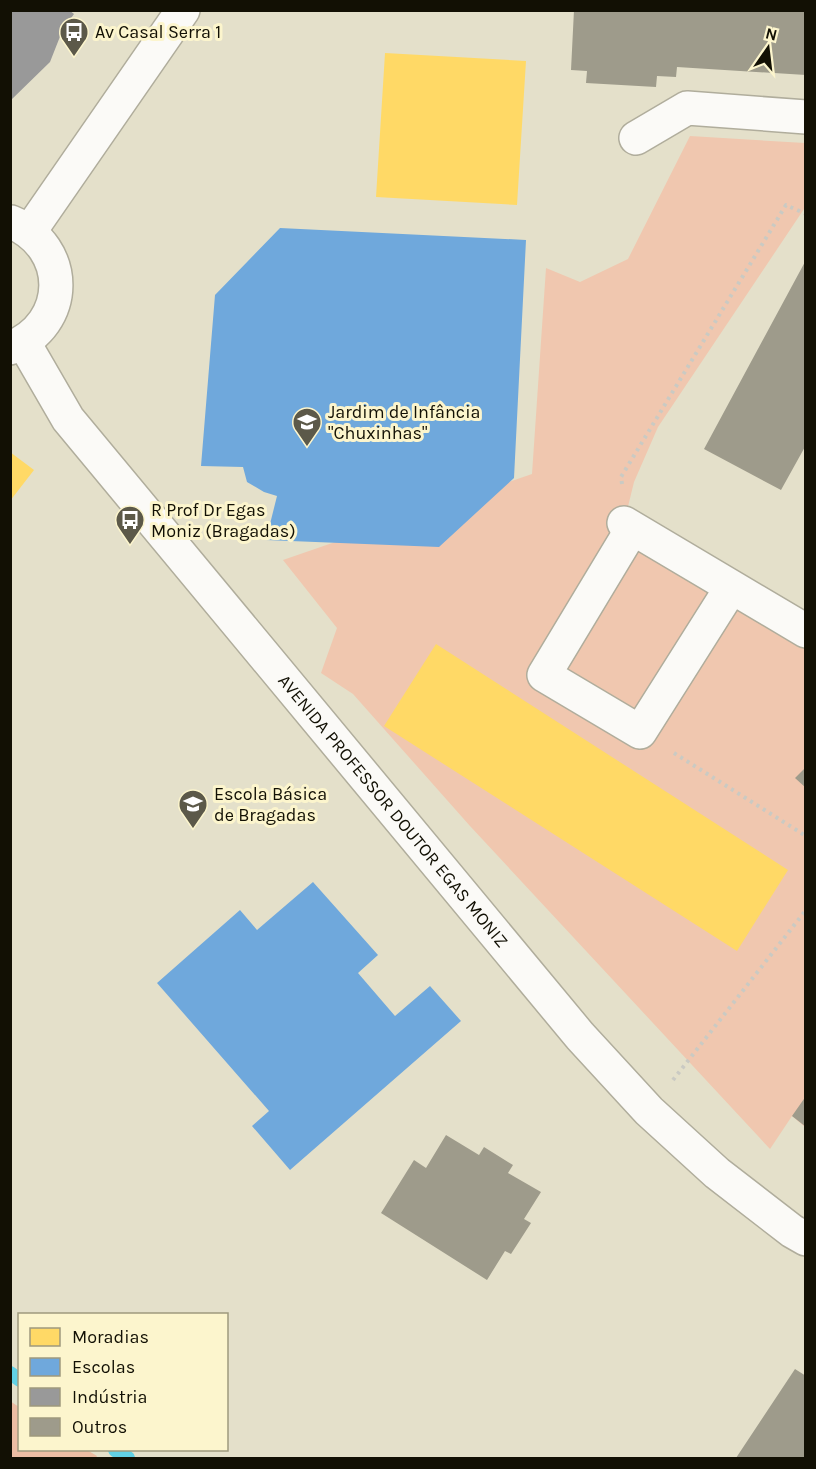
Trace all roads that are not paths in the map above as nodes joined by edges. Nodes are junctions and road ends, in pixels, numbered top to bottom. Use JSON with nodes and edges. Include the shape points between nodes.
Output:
{"nodes":[{"id":1,"x":183,"y":10,"type":"edge"},
{"id":2,"x":806,"y":117,"type":"edge"},
{"id":3,"x":636,"y":138,"type":"dead end"},
{"id":4,"x":20,"y":227,"type":"edge"},
{"id":5,"x":17,"y":345,"type":"edge"},
{"id":6,"x":731,"y":588,"type":"junction"},
{"id":7,"x":806,"y":631,"type":"edge"},
{"id":8,"x":806,"y":1239,"type":"edge"}],
"edges":[{"from":1,"to":4,"type":"street"},
{"from":2,"to":3,"type":"street","via":[[687,108]]},
{"from":4,"to":5,"type":"street","via":[[45,247],[55,267],[56,289],[52,310],[40,329]]},
{"from":5,"to":8,"type":"street","name":"AVENIDA PROFESSOR DOUTOR EGAS MONIZ","via":[[75,428],[580,1036],[649,1111],[717,1173]]},
{"from":6,"to":6,"type":"street","via":[[628,526],[544,675],[640,732]]},
{"from":6,"to":7,"type":"street"}]}
